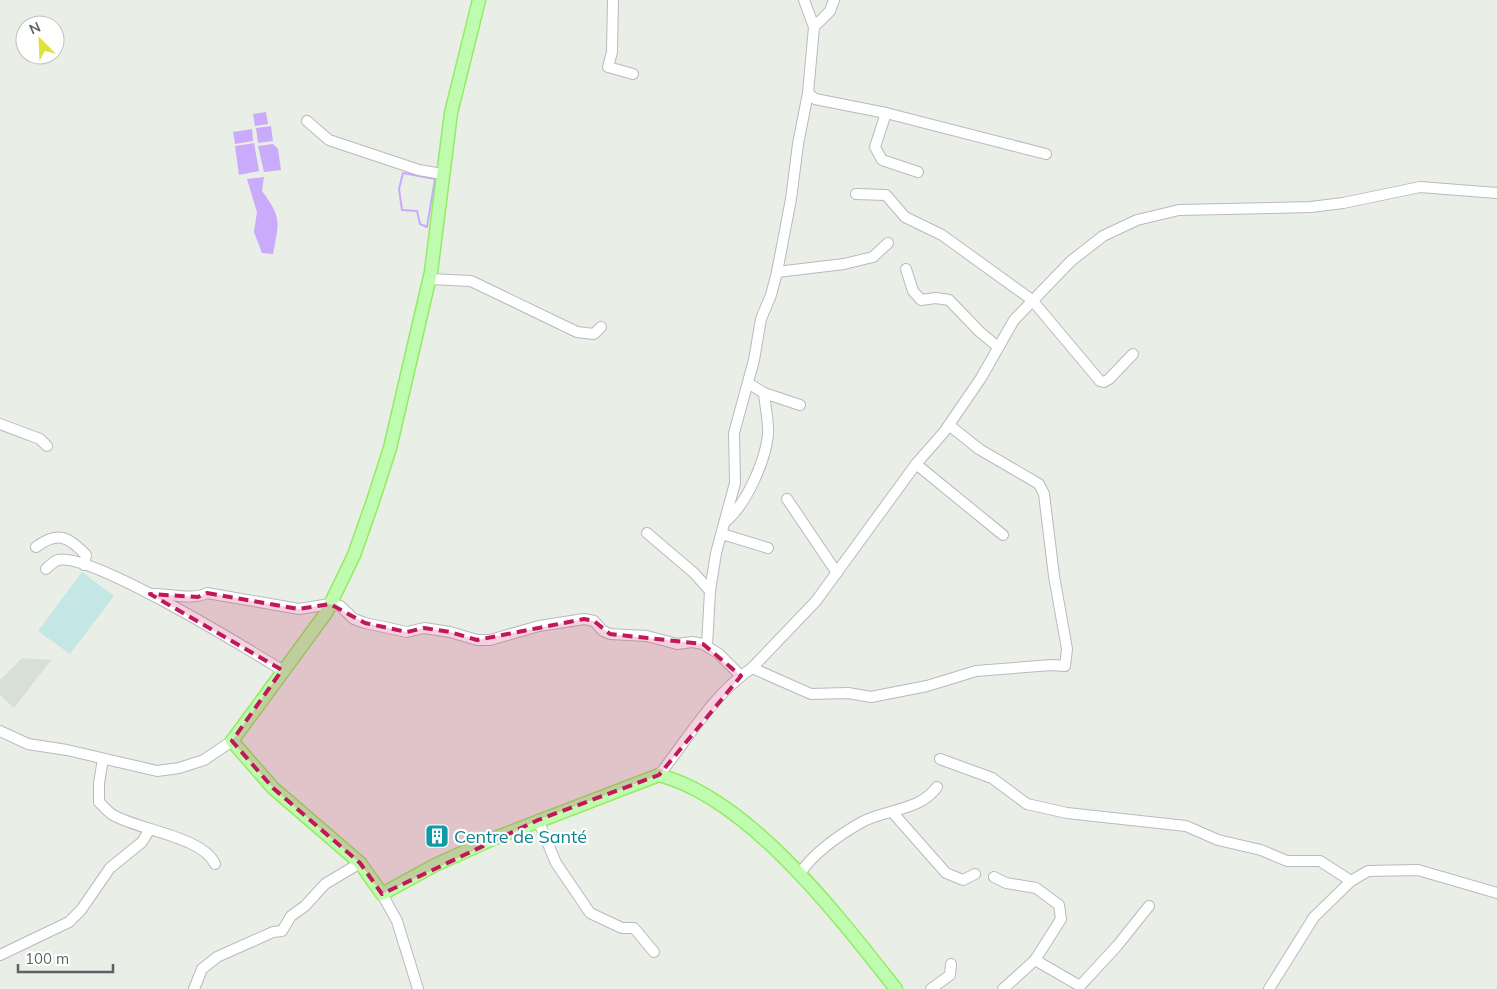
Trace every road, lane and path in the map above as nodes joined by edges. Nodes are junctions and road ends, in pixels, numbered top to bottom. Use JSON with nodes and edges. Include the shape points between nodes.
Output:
{"nodes":[{"id":1,"x":479,"y":0,"type":"edge"},
{"id":2,"x":614,"y":0,"type":"edge"},
{"id":3,"x":804,"y":0,"type":"edge"},
{"id":4,"x":834,"y":0,"type":"edge"},
{"id":5,"x":814,"y":27,"type":"junction"},
{"id":6,"x":633,"y":74,"type":"dead end"},
{"id":7,"x":808,"y":93,"type":"junction"},
{"id":8,"x":886,"y":113,"type":"junction"},
{"id":9,"x":307,"y":120,"type":"dead end"},
{"id":10,"x":1046,"y":154,"type":"dead end"},
{"id":11,"x":918,"y":172,"type":"dead end"},
{"id":12,"x":442,"y":174,"type":"junction"},
{"id":13,"x":1497,"y":193,"type":"edge"},
{"id":14,"x":856,"y":194,"type":"dead end"},
{"id":15,"x":888,"y":243,"type":"dead end"},
{"id":16,"x":906,"y":269,"type":"dead end"},
{"id":17,"x":778,"y":272,"type":"junction"},
{"id":18,"x":430,"y":279,"type":"junction"},
{"id":19,"x":1032,"y":300,"type":"junction"},
{"id":20,"x":601,"y":327,"type":"dead end"},
{"id":21,"x":998,"y":347,"type":"junction"},
{"id":22,"x":1133,"y":354,"type":"dead end"},
{"id":23,"x":748,"y":383,"type":"junction"},
{"id":24,"x":764,"y":393,"type":"junction"},
{"id":25,"x":800,"y":405,"type":"dead end"},
{"id":26,"x":0,"y":424,"type":"edge"},
{"id":27,"x":949,"y":424,"type":"junction"},
{"id":28,"x":47,"y":446,"type":"dead end"},
{"id":29,"x":916,"y":464,"type":"junction"},
{"id":30,"x":787,"y":499,"type":"dead end"},
{"id":31,"x":725,"y":522,"type":"junction"},
{"id":32,"x":647,"y":533,"type":"dead end"},
{"id":33,"x":722,"y":534,"type":"junction"},
{"id":34,"x":1004,"y":535,"type":"dead end"},
{"id":35,"x":36,"y":547,"type":"dead end"},
{"id":36,"x":768,"y":548,"type":"dead end"},
{"id":37,"x":84,"y":565,"type":"junction"},
{"id":38,"x":46,"y":569,"type":"dead end"},
{"id":39,"x":837,"y":573,"type":"junction"},
{"id":40,"x":710,"y":591,"type":"junction"},
{"id":41,"x":150,"y":594,"type":"junction"},
{"id":42,"x":330,"y":604,"type":"junction"},
{"id":43,"x":707,"y":646,"type":"junction"},
{"id":44,"x":752,"y":668,"type":"junction"},
{"id":45,"x":282,"y":670,"type":"junction"},
{"id":46,"x":741,"y":676,"type":"junction"},
{"id":47,"x":0,"y":731,"type":"edge"},
{"id":48,"x":232,"y":741,"type":"junction"},
{"id":49,"x":103,"y":759,"type":"junction"},
{"id":50,"x":940,"y":759,"type":"dead end"},
{"id":51,"x":659,"y":775,"type":"junction"},
{"id":52,"x":937,"y":786,"type":"dead end"},
{"id":53,"x":893,"y":813,"type":"junction"},
{"id":54,"x":538,"y":820,"type":"junction"},
{"id":55,"x":150,"y":829,"type":"junction"},
{"id":56,"x":360,"y":863,"type":"junction"},
{"id":57,"x":215,"y":864,"type":"dead end"},
{"id":58,"x":800,"y":873,"type":"junction"},
{"id":59,"x":975,"y":874,"type":"dead end"},
{"id":60,"x":994,"y":877,"type":"dead end"},
{"id":61,"x":1351,"y":881,"type":"junction"},
{"id":62,"x":1497,"y":893,"type":"edge"},
{"id":63,"x":382,"y":894,"type":"junction"},
{"id":64,"x":1149,"y":906,"type":"dead end"},
{"id":65,"x":654,"y":952,"type":"dead end"},
{"id":66,"x":0,"y":955,"type":"edge"},
{"id":67,"x":1035,"y":960,"type":"junction"},
{"id":68,"x":951,"y":964,"type":"dead end"},
{"id":69,"x":194,"y":989,"type":"edge"},
{"id":70,"x":418,"y":989,"type":"edge"},
{"id":71,"x":896,"y":989,"type":"edge"},
{"id":72,"x":932,"y":989,"type":"edge"},
{"id":73,"x":1003,"y":989,"type":"edge"},
{"id":74,"x":1270,"y":989,"type":"edge"}],
"edges":[{"from":1,"to":12,"type":"main road","via":[[452,113]]},
{"from":2,"to":6,"type":"street","via":[[612,52],[608,68]]},
{"from":3,"to":5,"type":"street"},
{"from":4,"to":5,"type":"street","via":[[830,10]]},
{"from":5,"to":7,"type":"street"},
{"from":7,"to":8,"type":"street","via":[[815,99]]},
{"from":7,"to":17,"type":"street"},
{"from":8,"to":10,"type":"street"},
{"from":8,"to":11,"type":"street","via":[[875,147],[882,160]]},
{"from":9,"to":12,"type":"street","via":[[329,140],[419,170]]},
{"from":12,"to":18,"type":"main road"},
{"from":13,"to":19,"type":"street","via":[[1420,187],[1311,208],[1207,208],[1163,214],[1137,220],[1103,236],[1071,261]]},
{"from":14,"to":19,"type":"street","via":[[886,194],[904,217],[942,235]]},
{"from":15,"to":17,"type":"street","via":[[873,257],[834,266]]},
{"from":16,"to":21,"type":"street","via":[[913,290],[921,300],[949,300]]},
{"from":17,"to":23,"type":"street","via":[[761,319]]},
{"from":18,"to":20,"type":"street","via":[[471,282],[577,332],[594,334]]},
{"from":18,"to":42,"type":"main road","via":[[387,456],[354,555]]},
{"from":19,"to":21,"type":"street","via":[[1010,324]]},
{"from":19,"to":22,"type":"street","via":[[1100,381],[1109,379]]},
{"from":21,"to":27,"type":"street"},
{"from":23,"to":24,"type":"street"},
{"from":23,"to":31,"type":"street","via":[[734,433],[735,478]]},
{"from":24,"to":25,"type":"street"},
{"from":24,"to":31,"type":"street","via":[[768,436],[762,460],[744,500]]},
{"from":26,"to":28,"type":"street","via":[[40,439]]},
{"from":27,"to":29,"type":"street"},
{"from":27,"to":44,"type":"street","via":[[979,449],[1039,484],[1044,494],[1067,649],[1066,666],[1052,664],[976,671],[927,686],[871,697],[848,693],[811,694]]},
{"from":29,"to":34,"type":"street"},
{"from":29,"to":39,"type":"street"},
{"from":30,"to":39,"type":"street"},
{"from":31,"to":33,"type":"street"},
{"from":32,"to":40,"type":"street"},
{"from":33,"to":36,"type":"street"},
{"from":33,"to":40,"type":"street"},
{"from":35,"to":37,"type":"street","via":[[50,538],[62,537],[86,555]]},
{"from":37,"to":38,"type":"street","via":[[59,560]]},
{"from":37,"to":41,"type":"street"},
{"from":39,"to":44,"type":"street","via":[[816,601]]},
{"from":40,"to":43,"type":"street"},
{"from":41,"to":42,"type":"street","via":[[198,597],[207,593],[300,609]]},
{"from":41,"to":45,"type":"street"},
{"from":42,"to":43,"type":"street","via":[[340,606],[354,619],[365,623],[407,632],[424,628],[477,640],[490,640],[539,626],[584,619],[594,621],[610,634],[647,636],[677,644],[692,642]]},
{"from":42,"to":45,"type":"main road"},
{"from":43,"to":46,"type":"street"},
{"from":44,"to":46,"type":"street"},
{"from":45,"to":48,"type":"main road"},
{"from":46,"to":51,"type":"street"},
{"from":47,"to":49,"type":"street","via":[[28,744]]},
{"from":48,"to":49,"type":"street","via":[[204,760],[164,771]]},
{"from":48,"to":56,"type":"main road","via":[[291,806]]},
{"from":49,"to":55,"type":"street","via":[[99,802],[113,815]]},
{"from":50,"to":61,"type":"street","via":[[992,778],[1027,804],[1066,813],[1186,826],[1218,840],[1261,850],[1287,861],[1320,861]]},
{"from":51,"to":54,"type":"main road"},
{"from":51,"to":58,"type":"main road","via":[[694,788],[725,809]]},
{"from":52,"to":53,"type":"street","via":[[930,796]]},
{"from":53,"to":58,"type":"street","via":[[863,821],[811,858]]},
{"from":53,"to":59,"type":"street","via":[[946,873],[963,880]]},
{"from":54,"to":63,"type":"main road","via":[[435,865]]},
{"from":54,"to":65,"type":"street","via":[[556,863],[590,913],[622,928],[634,928]]},
{"from":55,"to":57,"type":"street","via":[[193,845],[211,855]]},
{"from":55,"to":66,"type":"street","via":[[142,842],[110,868],[69,922]]},
{"from":56,"to":63,"type":"main road"},
{"from":56,"to":69,"type":"street","via":[[325,884],[291,916],[282,931],[217,957],[202,969]]},
{"from":58,"to":71,"type":"main road"},
{"from":60,"to":67,"type":"street","via":[[1006,883],[1036,888],[1059,905],[1061,919]]},
{"from":61,"to":62,"type":"street","via":[[1368,871],[1418,870]]},
{"from":61,"to":74,"type":"street","via":[[1314,917]]},
{"from":63,"to":70,"type":"street","via":[[397,921]]},
{"from":64,"to":67,"type":"street","via":[[1080,986]]},
{"from":67,"to":73,"type":"street"},
{"from":68,"to":72,"type":"street","via":[[950,975]]}]}
